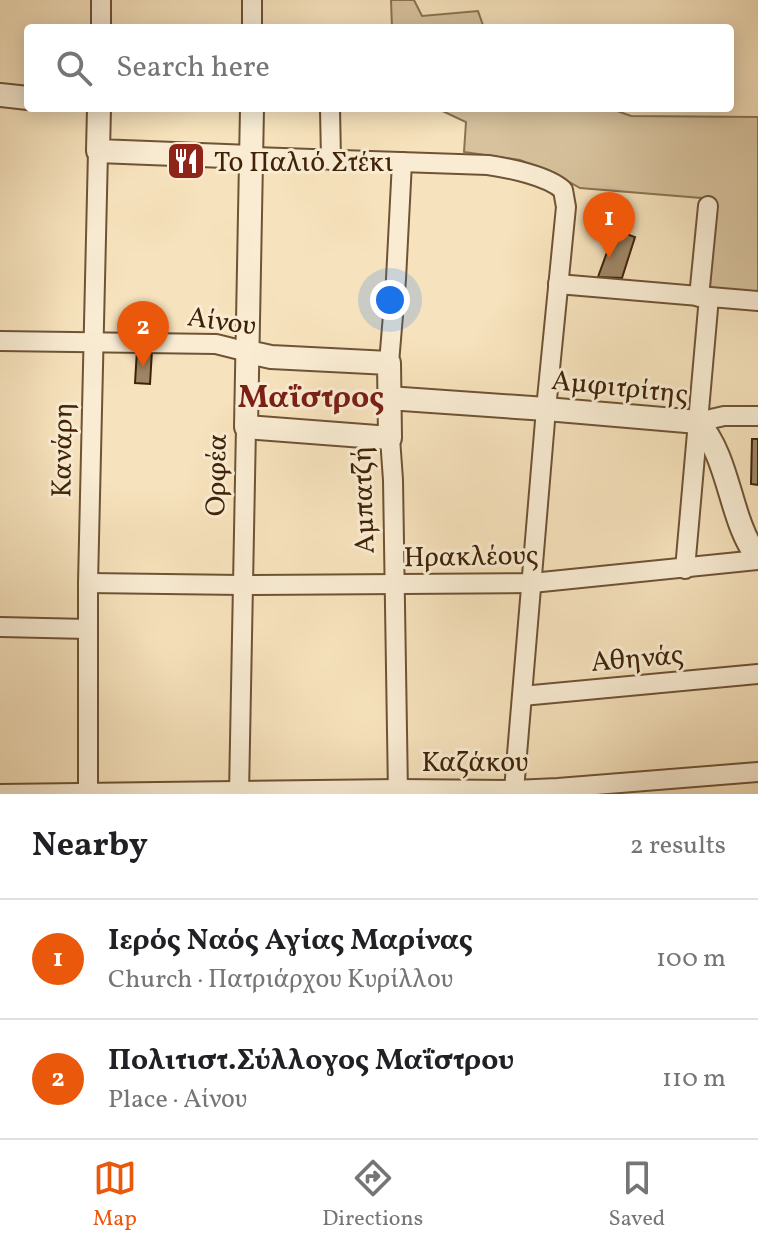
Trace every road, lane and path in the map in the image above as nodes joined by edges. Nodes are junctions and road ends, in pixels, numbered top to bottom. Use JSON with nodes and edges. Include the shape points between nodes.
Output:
{"nodes":[{"id":1,"x":101,"y":0,"type":"edge"},
{"id":2,"x":252,"y":0,"type":"edge"},
{"id":3,"x":101,"y":24,"type":"edge"},
{"id":4,"x":252,"y":24,"type":"edge"},
{"id":5,"x":0,"y":95,"type":"edge"},
{"id":6,"x":24,"y":98,"type":"edge"},
{"id":7,"x":99,"y":112,"type":"edge"},
{"id":8,"x":252,"y":112,"type":"edge"},
{"id":9,"x":330,"y":112,"type":"edge"},
{"id":10,"x":98,"y":151,"type":"junction"},
{"id":11,"x":251,"y":157,"type":"junction"},
{"id":12,"x":331,"y":160,"type":"junction"},
{"id":13,"x":402,"y":162,"type":"junction"},
{"id":14,"x":708,"y":206,"type":"dead end"},
{"id":15,"x":558,"y":284,"type":"junction"},
{"id":16,"x":704,"y":297,"type":"junction"},
{"id":17,"x":758,"y":301,"type":"edge"},
{"id":18,"x":0,"y":341,"type":"edge"},
{"id":19,"x":93,"y":342,"type":"junction"},
{"id":20,"x":248,"y":352,"type":"junction"},
{"id":21,"x":389,"y":363,"type":"junction"},
{"id":22,"x":388,"y":398,"type":"junction"},
{"id":23,"x":546,"y":409,"type":"junction"},
{"id":24,"x":758,"y":416,"type":"edge"},
{"id":25,"x":698,"y":422,"type":"junction"},
{"id":26,"x":246,"y":427,"type":"junction"},
{"id":27,"x":390,"y":438,"type":"junction"},
{"id":28,"x":758,"y":559,"type":"edge"},
{"id":29,"x":685,"y":569,"type":"junction"},
{"id":30,"x":88,"y":583,"type":"junction"},
{"id":31,"x":532,"y":583,"type":"junction"},
{"id":32,"x":395,"y":584,"type":"junction"},
{"id":33,"x":242,"y":585,"type":"junction"},
{"id":34,"x":0,"y":627,"type":"edge"},
{"id":35,"x":88,"y":629,"type":"junction"},
{"id":36,"x":758,"y":674,"type":"edge"},
{"id":37,"x":522,"y":696,"type":"junction"},
{"id":38,"x":758,"y":772,"type":"edge"},
{"id":39,"x":514,"y":790,"type":"junction"},
{"id":40,"x":398,"y":791,"type":"edge"},
{"id":41,"x":239,"y":792,"type":"edge"},
{"id":42,"x":480,"y":792,"type":"edge"},
{"id":43,"x":0,"y":794,"type":"edge"},
{"id":44,"x":88,"y":794,"type":"edge"}],
"edges":[{"from":1,"to":3,"type":"street"},
{"from":2,"to":4,"type":"street"},
{"from":5,"to":6,"type":"street"},
{"from":7,"to":10,"type":"street","name":"Κανάρη"},
{"from":8,"to":11,"type":"street","name":"Ορφέα"},
{"from":9,"to":12,"type":"street"},
{"from":10,"to":11,"type":"street"},
{"from":10,"to":19,"type":"street","name":"Κανάρη"},
{"from":11,"to":12,"type":"street"},
{"from":11,"to":20,"type":"street","name":"Ορφέα"},
{"from":12,"to":13,"type":"street"},
{"from":13,"to":15,"type":"street","via":[[504,168],[562,188],[566,207]]},
{"from":13,"to":21,"type":"street","name":"Αμπατζή"},
{"from":14,"to":16,"type":"street"},
{"from":15,"to":16,"type":"street"},
{"from":15,"to":23,"type":"street"},
{"from":16,"to":17,"type":"street"},
{"from":16,"to":25,"type":"street"},
{"from":18,"to":19,"type":"street","name":"Αίνου"},
{"from":19,"to":20,"type":"street","name":"Αίνου","via":[[216,344]]},
{"from":19,"to":30,"type":"street","name":"Κανάρη"},
{"from":20,"to":21,"type":"street","name":"Αίνου"},
{"from":20,"to":26,"type":"street","name":"Ορφέα"},
{"from":21,"to":22,"type":"street","name":"Αμπατζή"},
{"from":22,"to":23,"type":"street","name":"Αμφιτρίτης"},
{"from":22,"to":27,"type":"street","name":"Αμπατζή"},
{"from":23,"to":25,"type":"street","name":"Αμφιτρίτης"},
{"from":23,"to":31,"type":"street"},
{"from":24,"to":25,"type":"street"},
{"from":25,"to":28,"type":"street","name":"Αμφιτρίτης","via":[[717,454]]},
{"from":25,"to":29,"type":"street"},
{"from":26,"to":27,"type":"street"},
{"from":26,"to":33,"type":"street","name":"Ορφέα"},
{"from":27,"to":32,"type":"street","name":"Αμπατζή"},
{"from":28,"to":29,"type":"street","name":"Ηρακλέους"},
{"from":29,"to":31,"type":"street","name":"Ηρακλέους"},
{"from":30,"to":33,"type":"street","name":"Ηρακλέους"},
{"from":30,"to":35,"type":"street","name":"Κανάρη"},
{"from":31,"to":32,"type":"street","name":"Ηρακλέους"},
{"from":31,"to":37,"type":"street"},
{"from":32,"to":33,"type":"street","name":"Ηρακλέους"},
{"from":32,"to":40,"type":"street","name":"Αμπατζή"},
{"from":33,"to":41,"type":"street","name":"Ορφέα"},
{"from":34,"to":35,"type":"street"},
{"from":35,"to":44,"type":"street","name":"Κανάρη"},
{"from":36,"to":37,"type":"street","name":"Αθηνάς"},
{"from":37,"to":39,"type":"street"},
{"from":38,"to":39,"type":"street","name":"Καζάκου"},
{"from":39,"to":42,"type":"street","name":"Καζάκου"},
{"from":40,"to":41,"type":"street","name":"Καζάκου"},
{"from":40,"to":42,"type":"street","name":"Καζάκου"},
{"from":41,"to":44,"type":"street","name":"Καζάκου"},
{"from":43,"to":44,"type":"street","name":"Καζάκου"}]}
